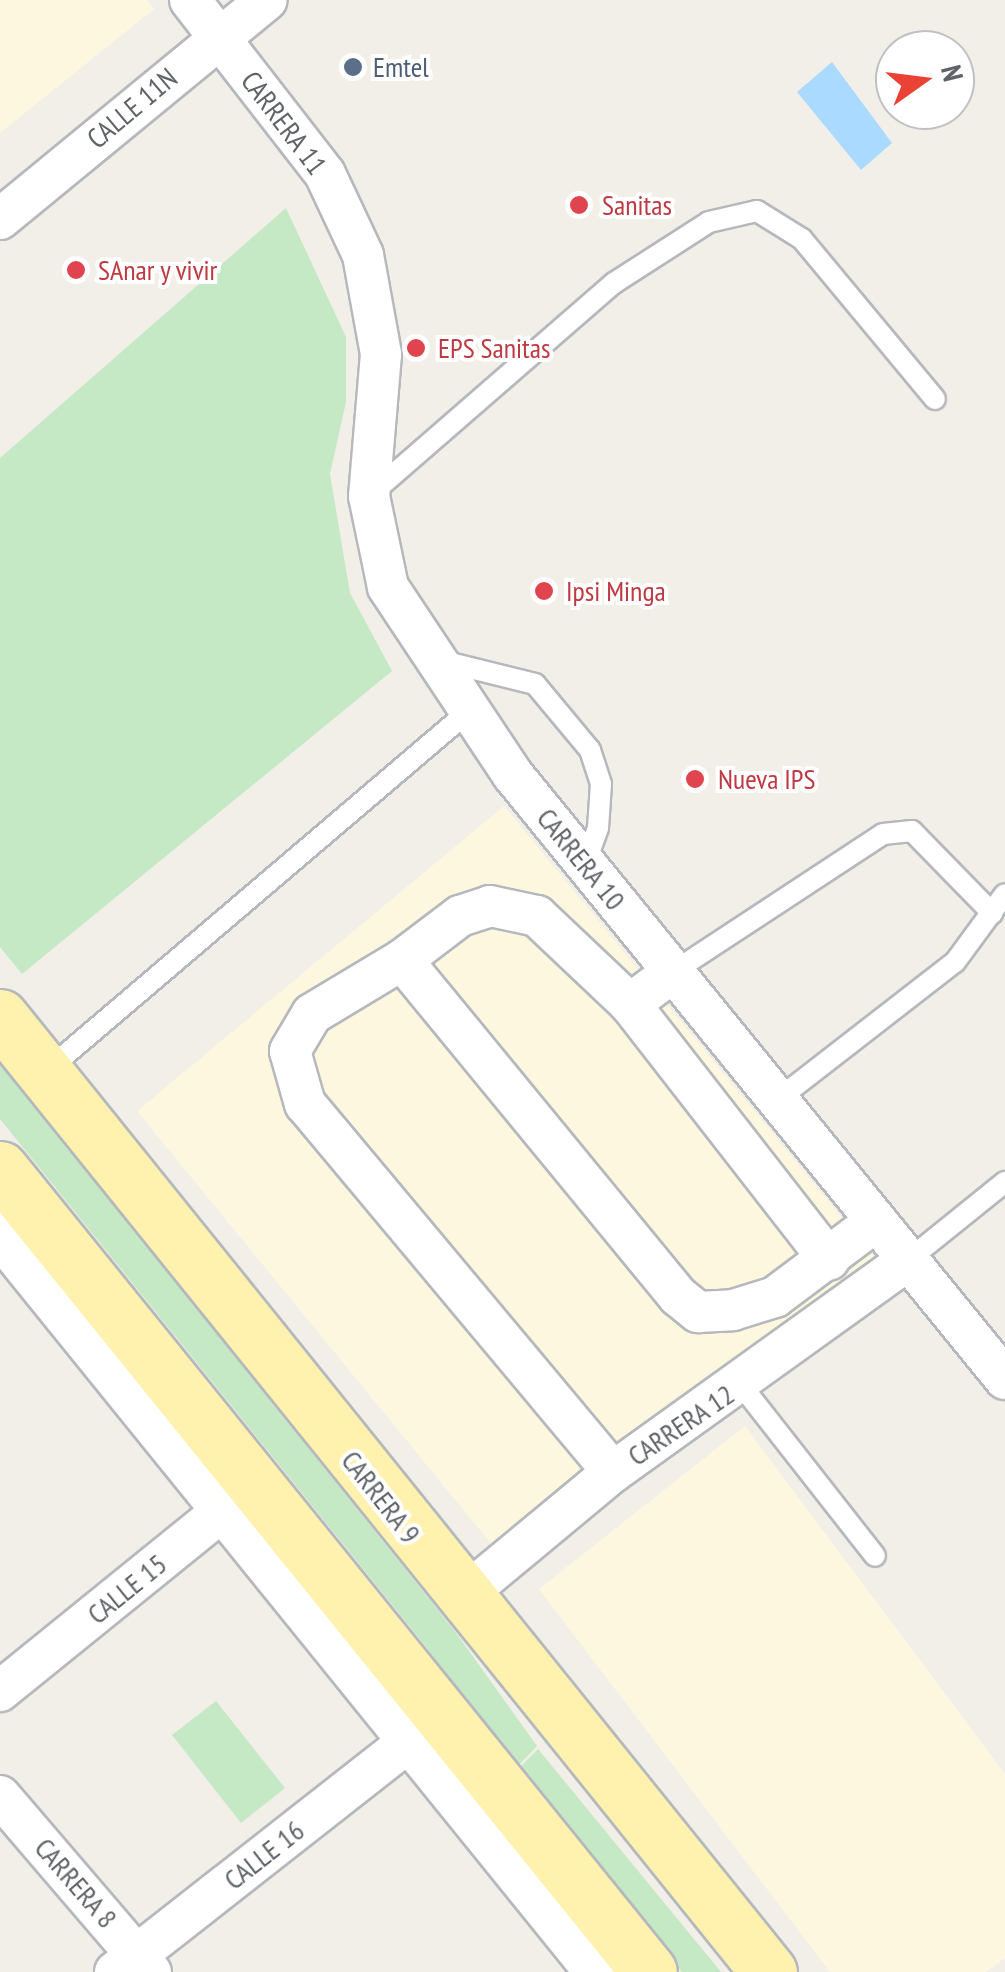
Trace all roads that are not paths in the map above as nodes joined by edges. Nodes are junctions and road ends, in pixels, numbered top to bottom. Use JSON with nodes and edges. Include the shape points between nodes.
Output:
{"nodes":[{"id":1,"x":190,"y":0,"type":"edge"},
{"id":2,"x":267,"y":0,"type":"edge"},
{"id":3,"x":218,"y":36,"type":"junction"},
{"id":4,"x":0,"y":219,"type":"edge"},
{"id":5,"x":363,"y":255,"type":"joint"},
{"id":6,"x":935,"y":399,"type":"dead end"},
{"id":7,"x":368,"y":496,"type":"junction"},
{"id":8,"x":436,"y":660,"type":"junction"},
{"id":9,"x":470,"y":710,"type":"junction"},
{"id":10,"x":585,"y":863,"type":"junction"},
{"id":11,"x":1005,"y":894,"type":"edge"},
{"id":12,"x":992,"y":913,"type":"junction"},
{"id":13,"x":402,"y":960,"type":"junction"},
{"id":14,"x":673,"y":972,"type":"junction"},
{"id":15,"x":630,"y":1004,"type":"junction"},
{"id":16,"x":0,"y":1016,"type":"edge"},
{"id":17,"x":45,"y":1072,"type":"junction"},
{"id":18,"x":777,"y":1100,"type":"junction"},
{"id":19,"x":1005,"y":1182,"type":"edge"},
{"id":20,"x":2,"y":1191,"type":"edge"},
{"id":21,"x":875,"y":1222,"type":"junction"},
{"id":22,"x":829,"y":1260,"type":"junction"},
{"id":23,"x":907,"y":1261,"type":"junction"},
{"id":24,"x":52,"y":1289,"type":"junction"},
{"id":25,"x":126,"y":1326,"type":"junction"},
{"id":26,"x":1005,"y":1379,"type":"edge"},
{"id":27,"x":740,"y":1384,"type":"junction"},
{"id":28,"x":612,"y":1472,"type":"junction"},
{"id":29,"x":241,"y":1496,"type":"junction"},
{"id":30,"x":875,"y":1556,"type":"dead end"},
{"id":31,"x":472,"y":1589,"type":"junction"},
{"id":32,"x":0,"y":1691,"type":"edge"},
{"id":33,"x":412,"y":1739,"type":"junction"},
{"id":34,"x":0,"y":1796,"type":"edge"},
{"id":35,"x":134,"y":1966,"type":"edge"},
{"id":36,"x":601,"y":1972,"type":"edge"},
{"id":37,"x":649,"y":1972,"type":"edge"},
{"id":38,"x":769,"y":1972,"type":"edge"},
{"id":39,"x":798,"y":1972,"type":"edge"}],
"edges":[{"from":1,"to":3,"type":"street","name":"CARRERA 11"},
{"from":2,"to":3,"type":"street","name":"CALLE 11N"},
{"from":3,"to":4,"type":"street","name":"CALLE 11N"},
{"from":3,"to":5,"type":"street","name":"CARRERA 11","via":[[325,174]]},
{"from":5,"to":7,"type":"street","name":"CARRERA 10","via":[[381,354]]},
{"from":6,"to":7,"type":"lane","via":[[802,238],[757,210],[709,222],[614,283]]},
{"from":7,"to":8,"type":"street","name":"CARRERA 10","via":[[388,586]]},
{"from":8,"to":9,"type":"street","name":"CARRERA 10"},
{"from":8,"to":10,"type":"lane","via":[[535,684],[590,750],[601,784],[598,828]]},
{"from":9,"to":10,"type":"street","name":"CARRERA 10"},
{"from":9,"to":17,"type":"lane"},
{"from":10,"to":14,"type":"street","name":"CARRERA 10"},
{"from":11,"to":12,"type":"lane"},
{"from":12,"to":14,"type":"lane","via":[[912,830],[883,834]]},
{"from":12,"to":18,"type":"lane","via":[[954,962]]},
{"from":13,"to":15,"type":"street","via":[[460,916],[490,906],[537,916]]},
{"from":13,"to":22,"type":"street","via":[[678,1296],[698,1312],[775,1297]]},
{"from":13,"to":28,"type":"street","via":[[312,1014],[290,1051],[305,1104]]},
{"from":14,"to":15,"type":"street"},
{"from":14,"to":18,"type":"street","name":"CARRERA 10"},
{"from":15,"to":22,"type":"street"},
{"from":16,"to":17,"type":"main road","name":"CARRERA 9"},
{"from":17,"to":31,"type":"main road","name":"CARRERA 9"},
{"from":18,"to":21,"type":"street","name":"CARRERA 10"},
{"from":19,"to":23,"type":"lane"},
{"from":20,"to":24,"type":"street"},
{"from":20,"to":25,"type":"main road"},
{"from":21,"to":22,"type":"street"},
{"from":21,"to":23,"type":"street","name":"CARRERA 10"},
{"from":23,"to":26,"type":"street","name":"CARRERA 10"},
{"from":23,"to":27,"type":"street","name":"CARRERA 12"},
{"from":24,"to":25,"type":"main road"},
{"from":24,"to":29,"type":"street"},
{"from":25,"to":29,"type":"main road"},
{"from":27,"to":28,"type":"street","name":"CARRERA 12"},
{"from":27,"to":30,"type":"lane"},
{"from":28,"to":31,"type":"street","name":"CARRERA 12"},
{"from":29,"to":32,"type":"street","name":"CALLE 15"},
{"from":29,"to":33,"type":"street"},
{"from":29,"to":37,"type":"main road"},
{"from":31,"to":38,"type":"main road","name":"CARRERA 9"},
{"from":31,"to":39,"type":"street"},
{"from":33,"to":35,"type":"street","name":"CALLE 16"},
{"from":33,"to":36,"type":"street"},
{"from":34,"to":35,"type":"street","name":"CARRERA 8"}]}
